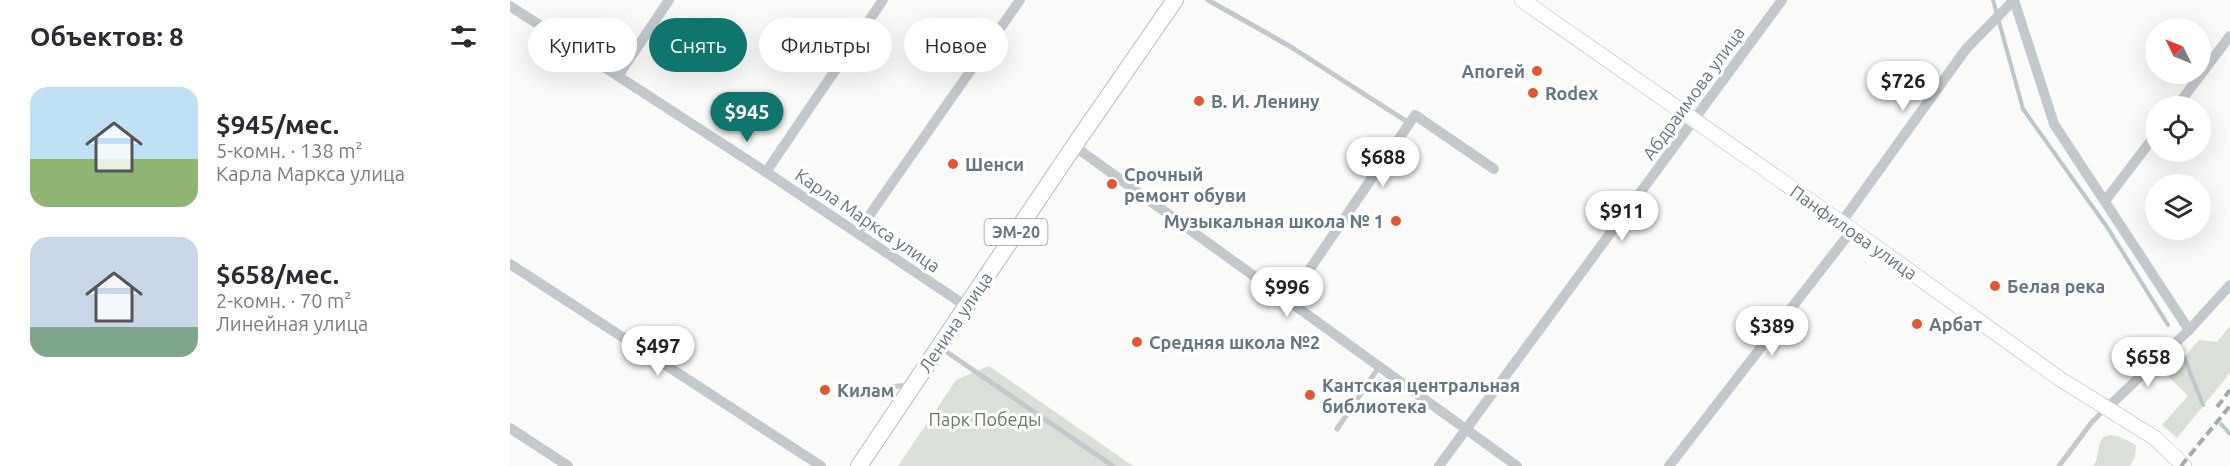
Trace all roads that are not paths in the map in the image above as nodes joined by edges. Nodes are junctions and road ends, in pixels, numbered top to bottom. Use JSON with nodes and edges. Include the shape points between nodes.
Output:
{"nodes":[{"id":1,"x":669,"y":0,"type":"edge"},
{"id":2,"x":883,"y":0,"type":"edge"},
{"id":3,"x":1020,"y":0,"type":"edge"},
{"id":4,"x":1175,"y":0,"type":"edge"},
{"id":5,"x":1208,"y":0,"type":"edge"},
{"id":6,"x":1782,"y":0,"type":"edge"},
{"id":7,"x":2014,"y":0,"type":"edge"},
{"id":8,"x":1529,"y":2,"type":"edge"},
{"id":9,"x":510,"y":6,"type":"edge"},
{"id":10,"x":2230,"y":36,"type":"edge"},
{"id":11,"x":618,"y":76,"type":"junction"},
{"id":12,"x":2185,"y":96,"type":"edge"},
{"id":13,"x":1694,"y":120,"type":"junction"},
{"id":14,"x":1410,"y":123,"type":"junction"},
{"id":15,"x":1074,"y":146,"type":"junction"},
{"id":16,"x":2145,"y":148,"type":"edge"},
{"id":17,"x":1494,"y":169,"type":"dead end"},
{"id":18,"x":765,"y":172,"type":"junction"},
{"id":19,"x":2105,"y":201,"type":"junction"},
{"id":20,"x":1846,"y":226,"type":"junction"},
{"id":21,"x":857,"y":233,"type":"junction"},
{"id":22,"x":510,"y":264,"type":"edge"},
{"id":23,"x":2230,"y":285,"type":"edge"},
{"id":24,"x":1288,"y":301,"type":"junction"},
{"id":25,"x":966,"y":306,"type":"junction"},
{"id":26,"x":2186,"y":332,"type":"junction"},
{"id":27,"x":939,"y":346,"type":"junction"},
{"id":28,"x":1379,"y":367,"type":"junction"},
{"id":29,"x":913,"y":384,"type":"junction"},
{"id":30,"x":873,"y":388,"type":"dead end"},
{"id":31,"x":2106,"y":409,"type":"junction"},
{"id":32,"x":510,"y":428,"type":"edge"},
{"id":33,"x":1337,"y":429,"type":"dead end"},
{"id":34,"x":1466,"y":429,"type":"junction"},
{"id":35,"x":568,"y":466,"type":"edge"},
{"id":36,"x":821,"y":466,"type":"edge"},
{"id":37,"x":859,"y":466,"type":"edge"},
{"id":38,"x":1113,"y":466,"type":"edge"},
{"id":39,"x":1439,"y":466,"type":"edge"},
{"id":40,"x":1517,"y":466,"type":"edge"},
{"id":41,"x":1669,"y":466,"type":"edge"},
{"id":42,"x":2059,"y":466,"type":"edge"},
{"id":43,"x":2184,"y":466,"type":"edge"}],
"edges":[{"from":1,"to":11,"type":"street"},
{"from":2,"to":18,"type":"street"},
{"from":3,"to":21,"type":"street"},
{"from":4,"to":15,"type":"main road","name":"Ленина улица","number":"ЭМ-20"},
{"from":5,"to":14,"type":"lane","via":[[1291,47]]},
{"from":6,"to":13,"type":"street","name":"Абдраимова улица"},
{"from":7,"to":19,"type":"street","via":[[2054,124]]},
{"from":7,"to":20,"type":"street","via":[[1966,49]]},
{"from":8,"to":13,"type":"street","name":"Панфилова улица"},
{"from":9,"to":11,"type":"street","name":"Карла Маркса улица"},
{"from":10,"to":12,"type":"street"},
{"from":11,"to":18,"type":"street","name":"Карла Маркса улица"},
{"from":13,"to":20,"type":"street","name":"Панфилова улица"},
{"from":13,"to":34,"type":"street","name":"Абдраимова улица"},
{"from":14,"to":17,"type":"street","via":[[1415,115]]},
{"from":14,"to":24,"type":"street"},
{"from":15,"to":24,"type":"street"},
{"from":15,"to":25,"type":"main road","name":"Ленина улица","number":"ЭМ-20"},
{"from":16,"to":19,"type":"street"},
{"from":18,"to":21,"type":"street","name":"Карла Маркса улица"},
{"from":19,"to":26,"type":"street"},
{"from":20,"to":31,"type":"street","name":"Панфилова улица"},
{"from":20,"to":41,"type":"street"},
{"from":21,"to":25,"type":"street","name":"Карла Маркса улица"},
{"from":22,"to":36,"type":"street"},
{"from":23,"to":26,"type":"street"},
{"from":24,"to":28,"type":"street"},
{"from":25,"to":27,"type":"main road","name":"Ленина улица","number":"ЭМ-20"},
{"from":26,"to":31,"type":"street"},
{"from":27,"to":29,"type":"main road","name":"Ленина улица","number":"ЭМ-20"},
{"from":27,"to":38,"type":"lane"},
{"from":28,"to":33,"type":"lane"},
{"from":28,"to":34,"type":"street"},
{"from":29,"to":30,"type":"lane"},
{"from":29,"to":37,"type":"main road","name":"Ленина улица","number":"ЭМ-20"},
{"from":31,"to":42,"type":"lane"},
{"from":31,"to":43,"type":"street","name":"Панфилова улица","via":[[2155,438]]},
{"from":32,"to":35,"type":"street"},
{"from":34,"to":39,"type":"street","name":"Абдраимова улица"},
{"from":34,"to":40,"type":"street"}]}
